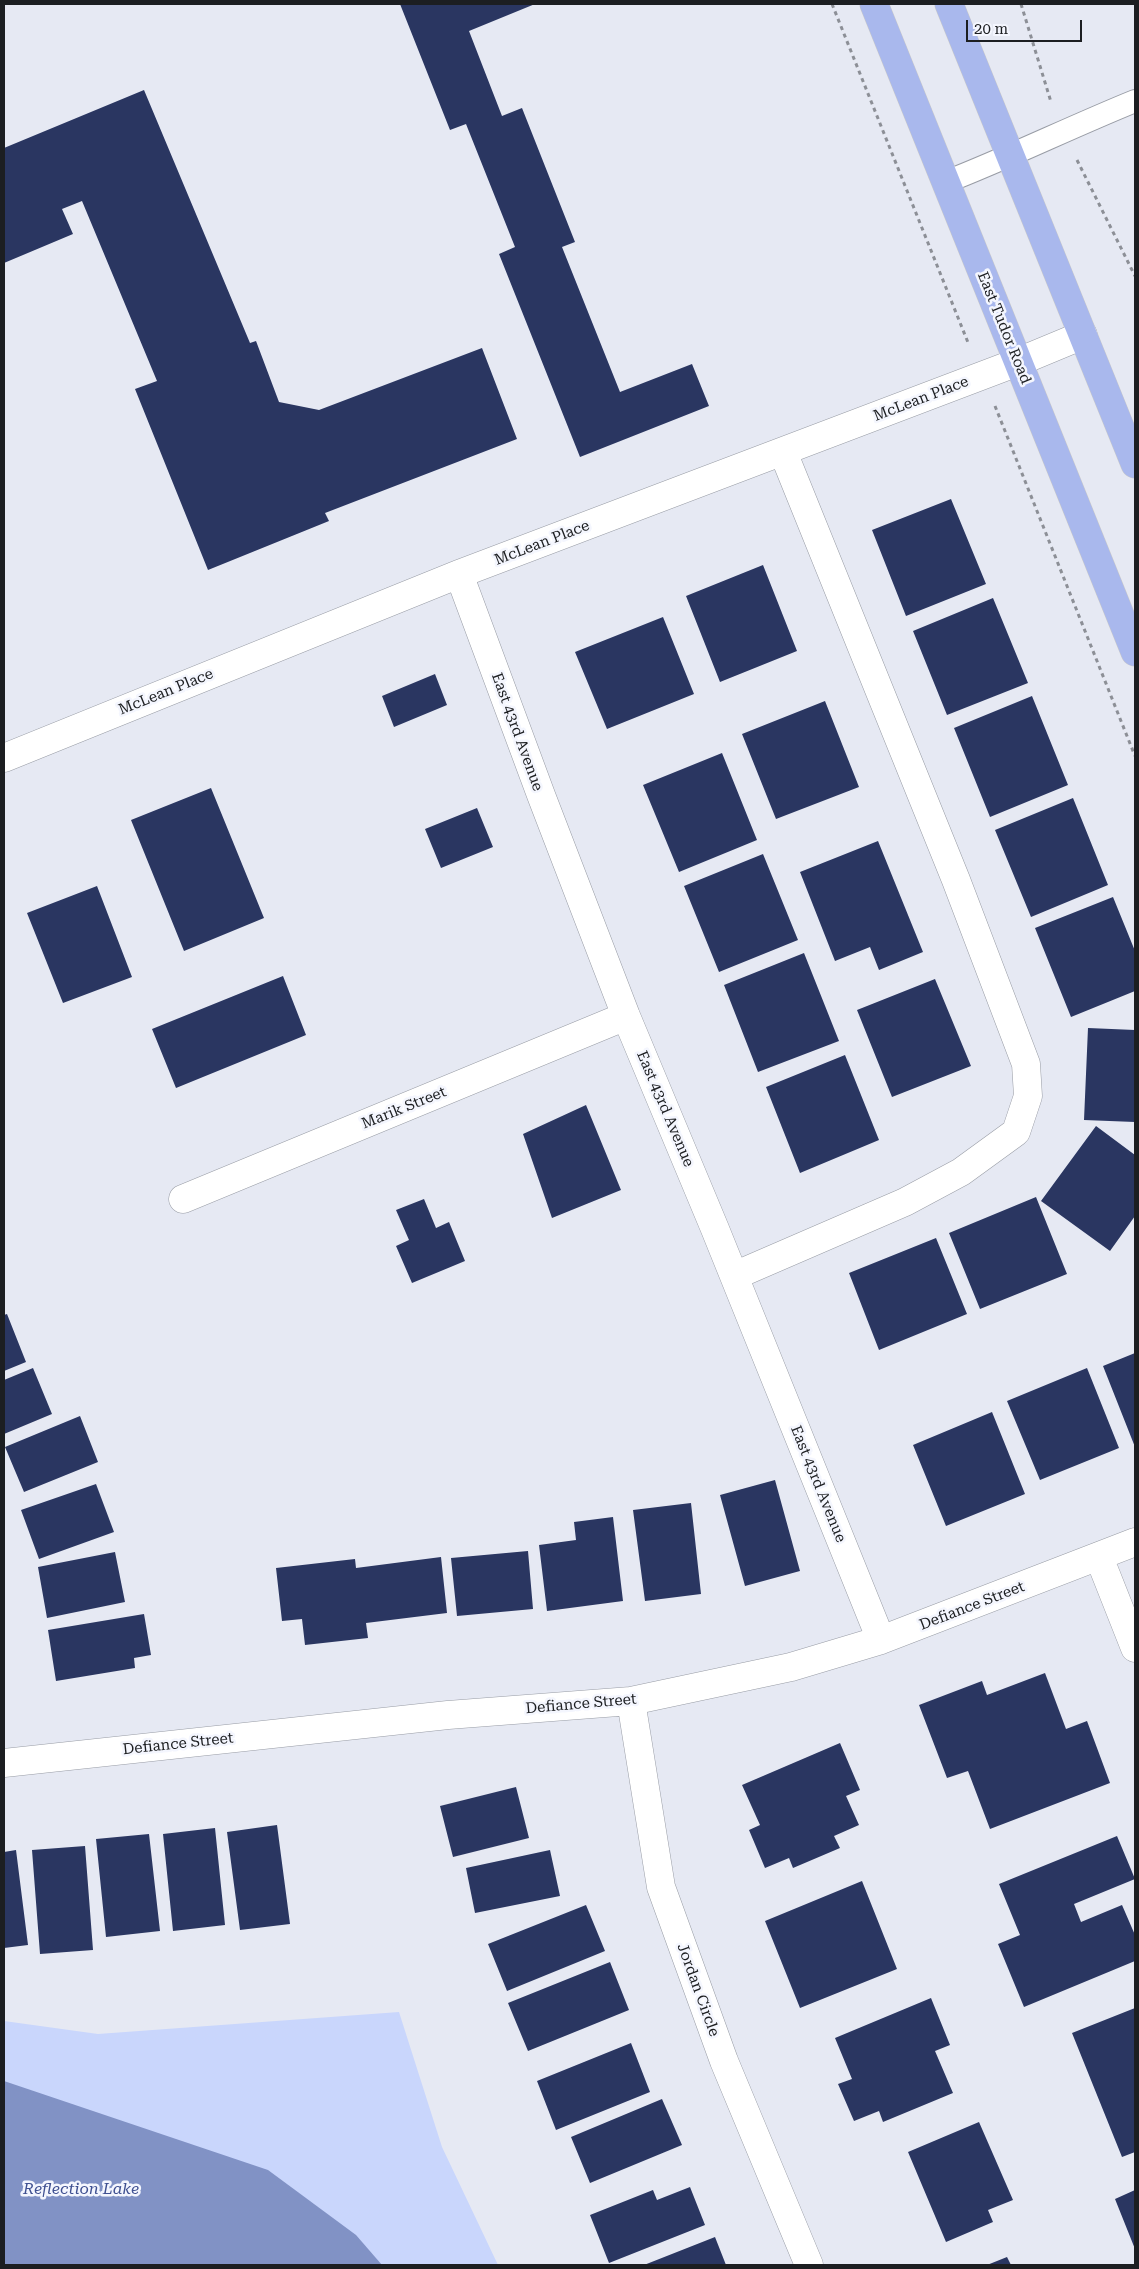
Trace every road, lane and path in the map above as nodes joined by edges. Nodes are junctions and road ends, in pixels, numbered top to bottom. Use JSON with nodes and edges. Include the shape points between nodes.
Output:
{"nodes":[{"id":1,"x":874,"y":4,"type":"edge"},
{"id":2,"x":950,"y":4,"type":"edge"},
{"id":3,"x":1135,"y":101,"type":"edge"},
{"id":4,"x":1011,"y":156,"type":"junction"},
{"id":5,"x":946,"y":182,"type":"junction"},
{"id":6,"x":1084,"y":336,"type":"junction"},
{"id":7,"x":1018,"y":362,"type":"junction"},
{"id":8,"x":783,"y":452,"type":"junction"},
{"id":9,"x":1135,"y":464,"type":"edge"},
{"id":10,"x":459,"y":574,"type":"junction"},
{"id":11,"x":1135,"y":652,"type":"edge"},
{"id":12,"x":4,"y":758,"type":"edge"},
{"id":13,"x":626,"y":1016,"type":"junction"},
{"id":14,"x":183,"y":1199,"type":"dead end"},
{"id":15,"x":734,"y":1276,"type":"junction"},
{"id":16,"x":1135,"y":1542,"type":"edge"},
{"id":17,"x":1099,"y":1557,"type":"junction"},
{"id":18,"x":881,"y":1640,"type":"junction"},
{"id":19,"x":1135,"y":1648,"type":"edge"},
{"id":20,"x":631,"y":1702,"type":"junction"},
{"id":21,"x":4,"y":1764,"type":"edge"},
{"id":22,"x":809,"y":2265,"type":"edge"}],
"edges":[{"from":1,"to":5,"type":"main road","name":"East Tudor Road"},
{"from":2,"to":4,"type":"main road"},
{"from":3,"to":4,"type":"lane"},
{"from":4,"to":5,"type":"lane"},
{"from":4,"to":6,"type":"main road"},
{"from":5,"to":7,"type":"main road","name":"East Tudor Road"},
{"from":6,"to":7,"type":"street","name":"McLean Place"},
{"from":6,"to":9,"type":"main road"},
{"from":7,"to":8,"type":"street","name":"McLean Place"},
{"from":7,"to":11,"type":"main road","name":"East Tudor Road"},
{"from":8,"to":10,"type":"street","name":"McLean Place"},
{"from":8,"to":15,"type":"street","via":[[956,880],[1026,1064],[1028,1096],[1016,1132],[961,1172],[905,1202]]},
{"from":10,"to":12,"type":"street","name":"McLean Place"},
{"from":10,"to":13,"type":"street","name":"East 43rd Avenue"},
{"from":13,"to":14,"type":"street","name":"Marik Street"},
{"from":13,"to":15,"type":"street","name":"East 43rd Avenue"},
{"from":15,"to":18,"type":"street","name":"East 43rd Avenue"},
{"from":16,"to":17,"type":"street","name":"Defiance Street"},
{"from":17,"to":18,"type":"street","name":"Defiance Street"},
{"from":17,"to":19,"type":"street"},
{"from":18,"to":20,"type":"street","name":"Defiance Street","via":[[791,1667]]},
{"from":20,"to":21,"type":"street","name":"Defiance Street","via":[[448,1714]]},
{"from":20,"to":22,"type":"street","name":"Jordan Circle","via":[[661,1887],[724,2061]]}]}
